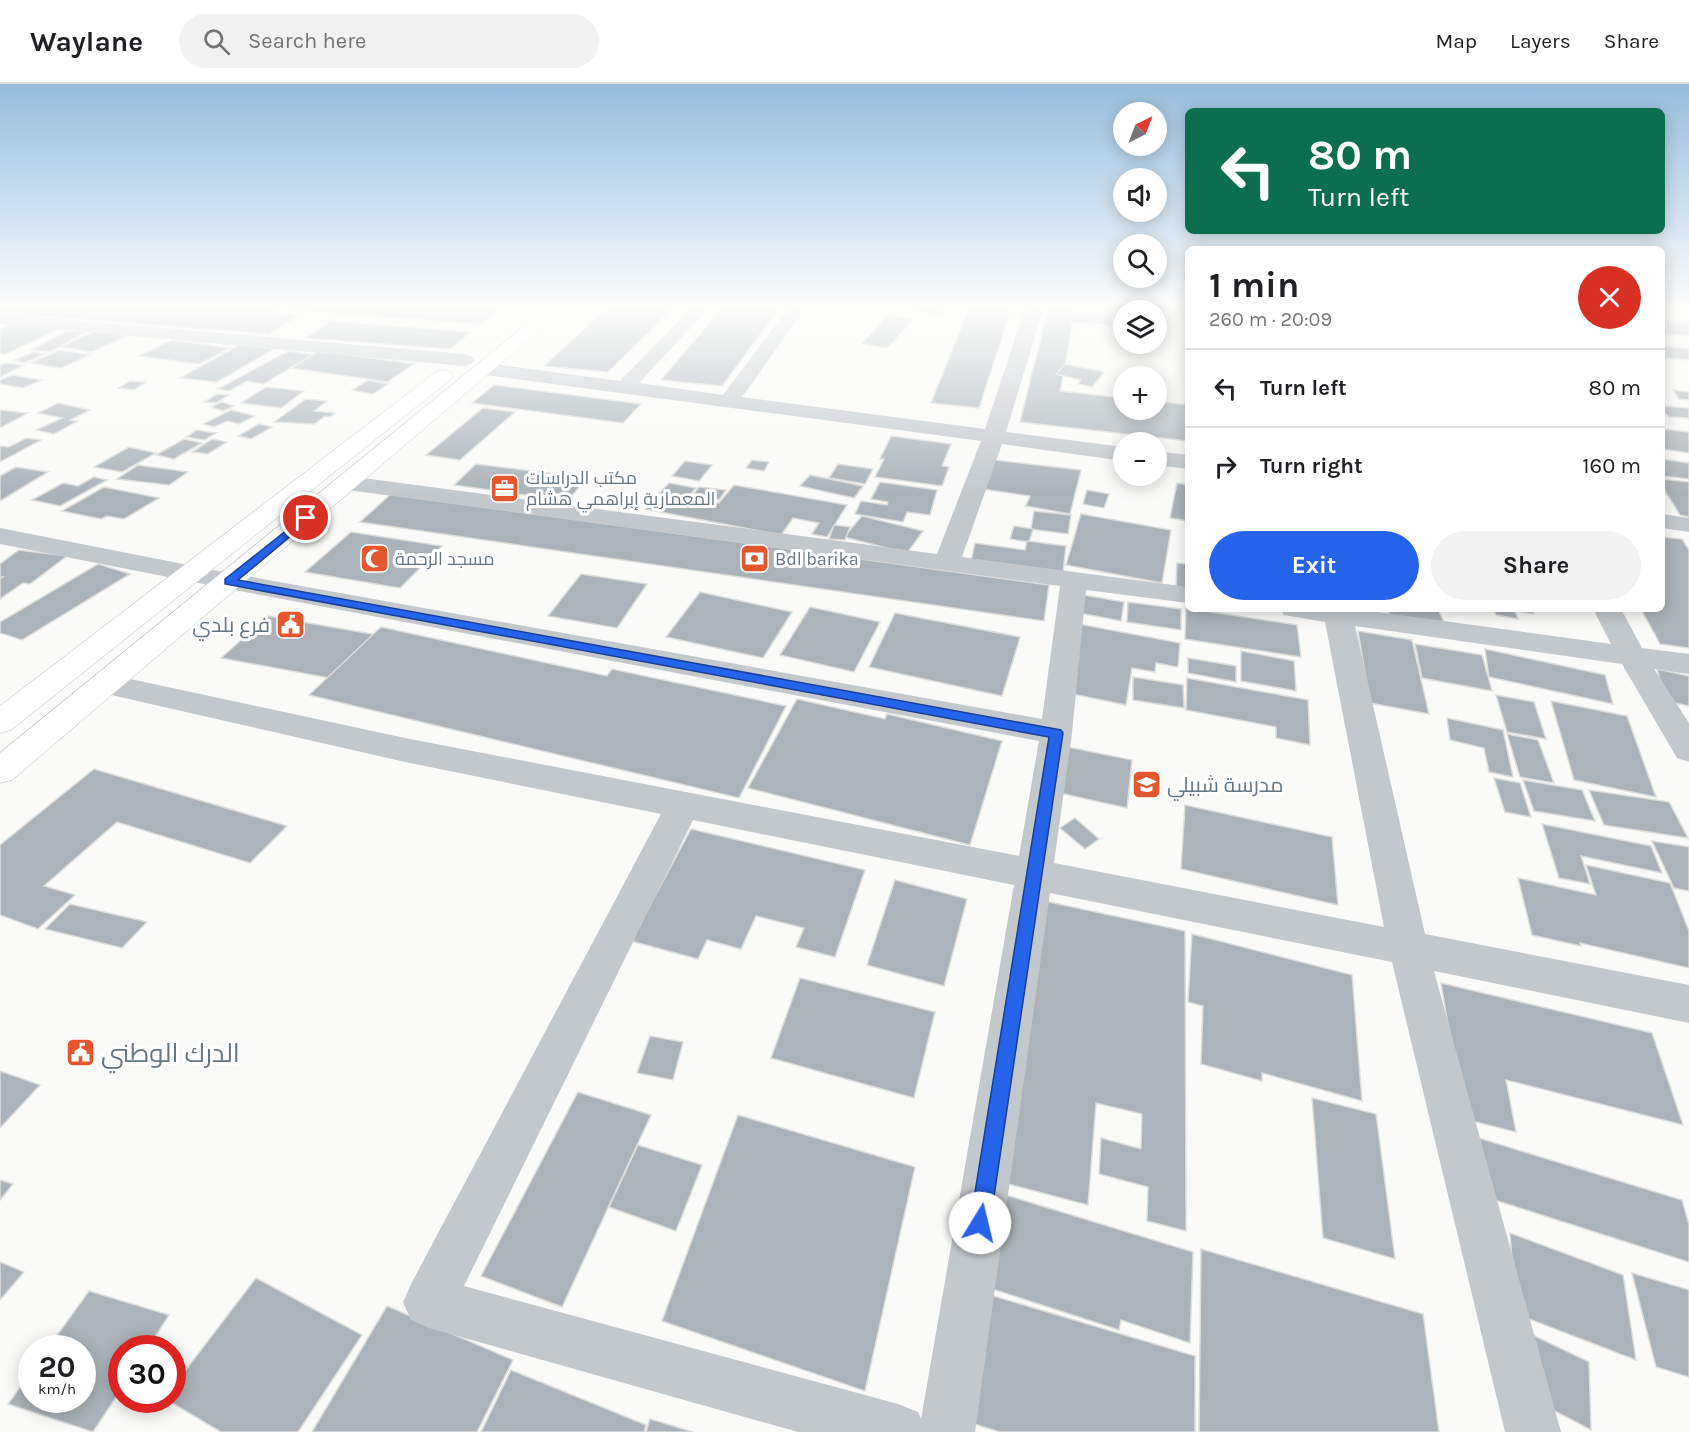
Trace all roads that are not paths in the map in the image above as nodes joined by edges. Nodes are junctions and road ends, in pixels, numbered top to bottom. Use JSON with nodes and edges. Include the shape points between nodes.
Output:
{"nodes":[{"id":1,"x":468,"y":369,"type":"edge"},
{"id":2,"x":470,"y":369,"type":"edge"},
{"id":3,"x":505,"y":369,"type":"edge"},
{"id":4,"x":642,"y":369,"type":"edge"},
{"id":5,"x":752,"y":369,"type":"edge"},
{"id":6,"x":1015,"y":369,"type":"edge"},
{"id":7,"x":624,"y":388,"type":"junction"},
{"id":8,"x":728,"y":402,"type":"junction"},
{"id":9,"x":993,"y":438,"type":"junction"},
{"id":10,"x":1113,"y":453,"type":"edge"},
{"id":11,"x":1167,"y":459,"type":"edge"},
{"id":12,"x":1185,"y":462,"type":"edge"},
{"id":13,"x":348,"y":483,"type":"junction"},
{"id":14,"x":1665,"y":520,"type":"edge"},
{"id":15,"x":1689,"y":525,"type":"edge"},
{"id":16,"x":0,"y":536,"type":"edge"},
{"id":17,"x":947,"y":563,"type":"junction"},
{"id":18,"x":188,"y":573,"type":"junction"},
{"id":19,"x":1074,"y":579,"type":"junction"},
{"id":20,"x":229,"y":581,"type":"junction"},
{"id":21,"x":1185,"y":595,"type":"edge"},
{"id":22,"x":1316,"y":612,"type":"edge"},
{"id":23,"x":1609,"y":612,"type":"edge"},
{"id":24,"x":1338,"y":615,"type":"junction"},
{"id":25,"x":1631,"y":655,"type":"junction"},
{"id":26,"x":1689,"y":664,"type":"edge"},
{"id":27,"x":107,"y":684,"type":"junction"},
{"id":28,"x":0,"y":722,"type":"edge"},
{"id":29,"x":1056,"y":733,"type":"junction"},
{"id":30,"x":1689,"y":750,"type":"edge"},
{"id":31,"x":0,"y":771,"type":"edge"},
{"id":32,"x":683,"y":805,"type":"junction"},
{"id":33,"x":1034,"y":875,"type":"junction"},
{"id":34,"x":1408,"y":947,"type":"junction"},
{"id":35,"x":1689,"y":1004,"type":"edge"},
{"id":36,"x":898,"y":1432,"type":"edge"},
{"id":37,"x":947,"y":1432,"type":"edge"},
{"id":38,"x":1533,"y":1432,"type":"edge"}],
"edges":[{"from":1,"to":18,"type":"main road"},
{"from":2,"to":13,"type":"main road"},
{"from":3,"to":7,"type":"street"},
{"from":4,"to":7,"type":"street"},
{"from":5,"to":8,"type":"street"},
{"from":6,"to":9,"type":"street"},
{"from":7,"to":8,"type":"street"},
{"from":8,"to":9,"type":"street"},
{"from":9,"to":10,"type":"street"},
{"from":9,"to":17,"type":"street"},
{"from":11,"to":12,"type":"street"},
{"from":13,"to":17,"type":"street"},
{"from":13,"to":20,"type":"main road"},
{"from":14,"to":15,"type":"street"},
{"from":16,"to":18,"type":"street"},
{"from":17,"to":19,"type":"street"},
{"from":18,"to":20,"type":"street"},
{"from":18,"to":28,"type":"main road"},
{"from":19,"to":21,"type":"street"},
{"from":19,"to":29,"type":"street"},
{"from":20,"to":27,"type":"main road"},
{"from":20,"to":29,"type":"street"},
{"from":22,"to":24,"type":"street"},
{"from":23,"to":25,"type":"street"},
{"from":24,"to":25,"type":"street"},
{"from":24,"to":34,"type":"street"},
{"from":25,"to":26,"type":"street"},
{"from":25,"to":30,"type":"street"},
{"from":27,"to":31,"type":"main road"},
{"from":27,"to":32,"type":"street","via":[[405,750]]},
{"from":29,"to":33,"type":"street"},
{"from":32,"to":33,"type":"street"},
{"from":32,"to":36,"type":"street","via":[[429,1302]]},
{"from":33,"to":34,"type":"street"},
{"from":33,"to":37,"type":"street"},
{"from":34,"to":35,"type":"street"},
{"from":34,"to":38,"type":"street"}]}
